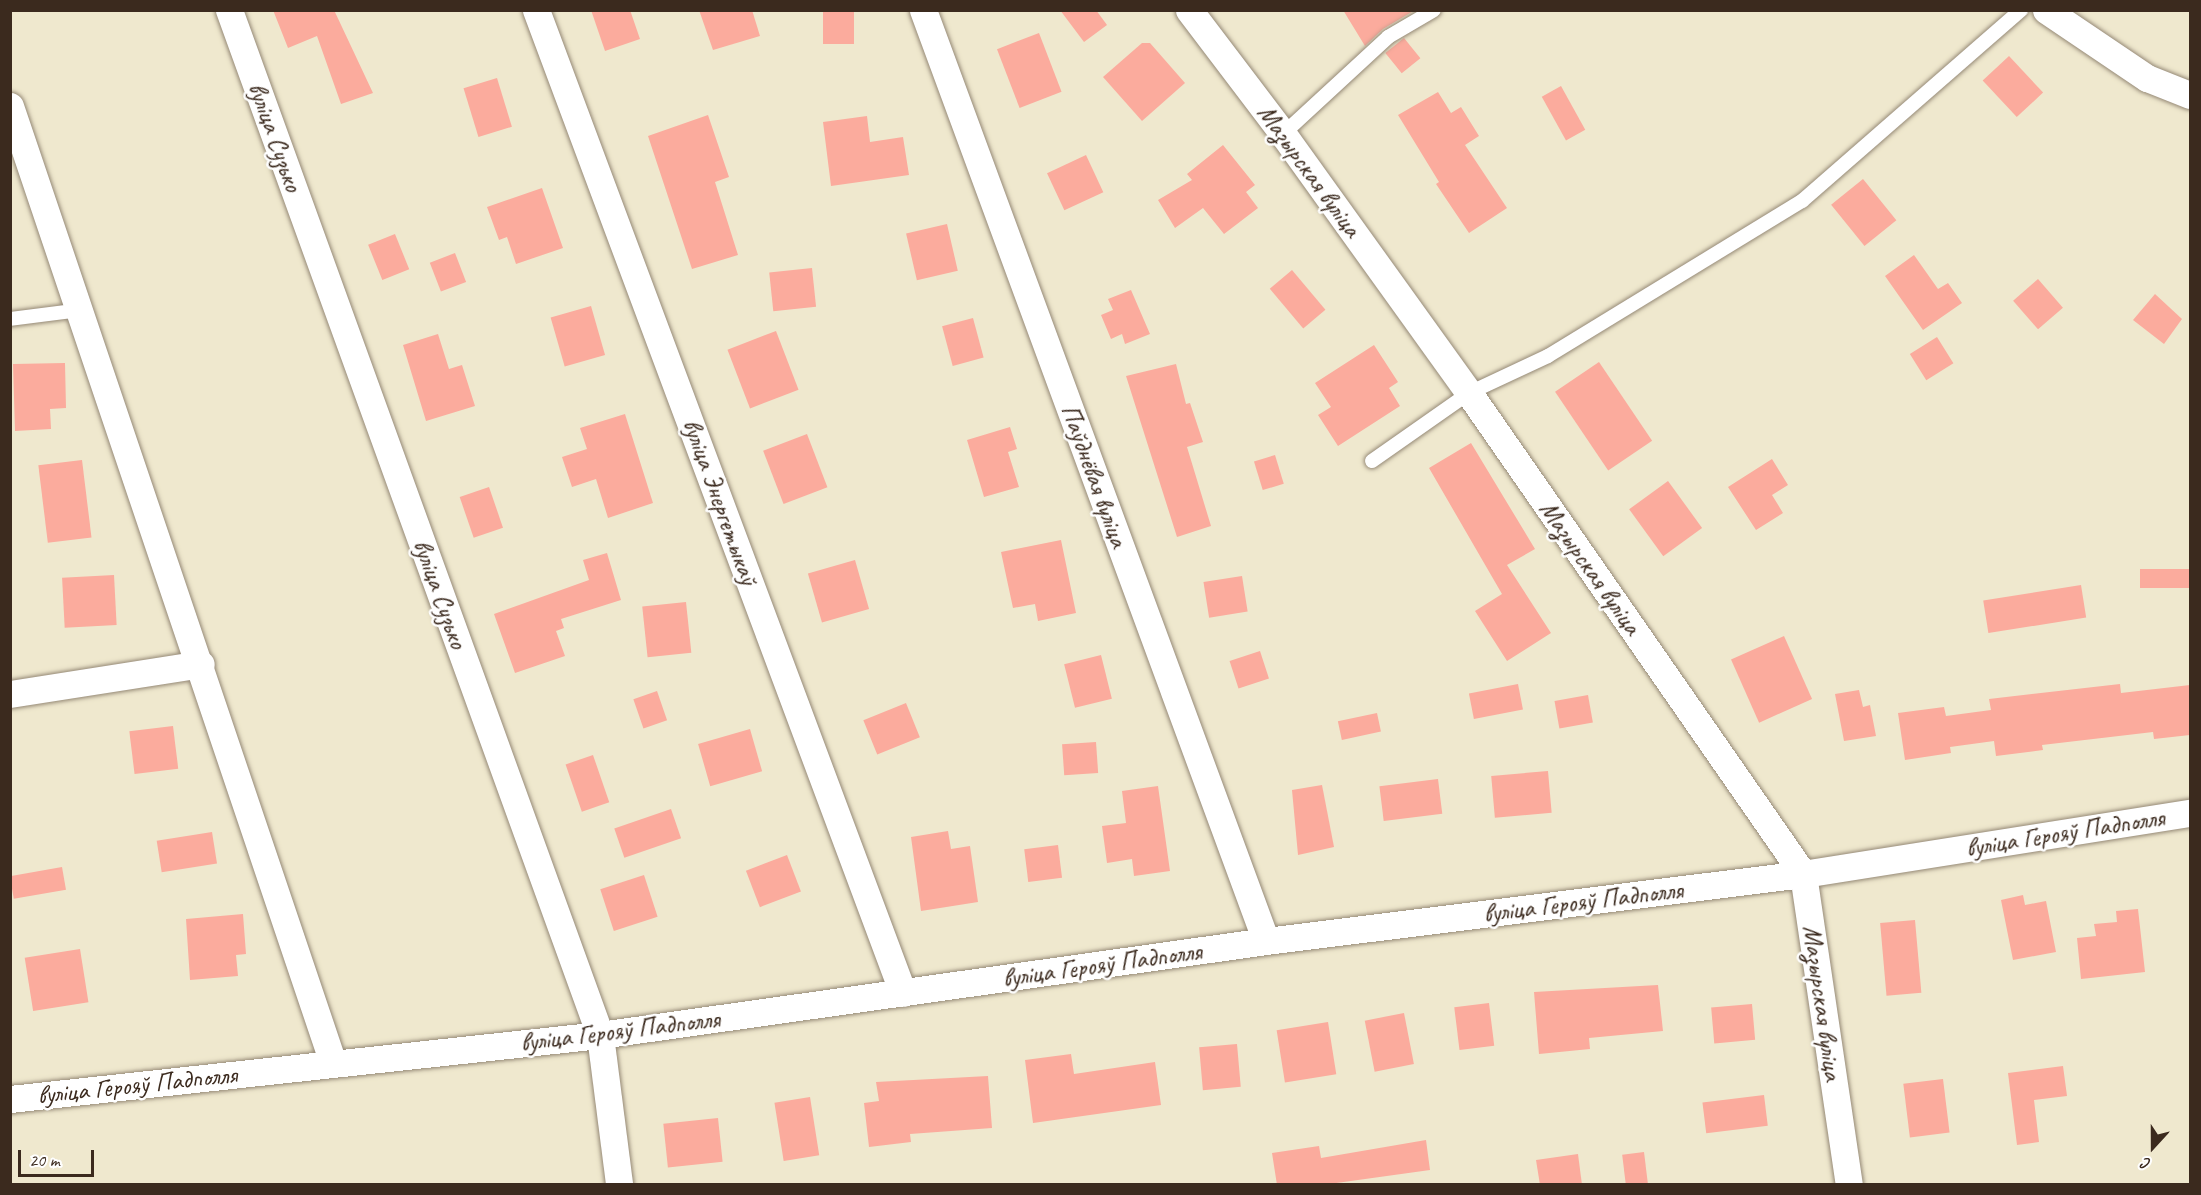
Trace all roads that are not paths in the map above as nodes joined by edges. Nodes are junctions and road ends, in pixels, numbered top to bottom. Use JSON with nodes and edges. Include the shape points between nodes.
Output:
{"nodes":[{"id":1,"x":230,"y":10,"type":"edge"},
{"id":2,"x":536,"y":10,"type":"edge"},
{"id":3,"x":923,"y":10,"type":"edge"},
{"id":4,"x":1188,"y":10,"type":"edge"},
{"id":5,"x":1434,"y":10,"type":"edge"},
{"id":6,"x":2021,"y":10,"type":"edge"},
{"id":7,"x":2046,"y":10,"type":"edge"},
{"id":8,"x":2190,"y":95,"type":"edge"},
{"id":9,"x":10,"y":106,"type":"edge"},
{"id":10,"x":1283,"y":134,"type":"junction"},
{"id":11,"x":80,"y":309,"type":"junction"},
{"id":12,"x":10,"y":319,"type":"edge"},
{"id":13,"x":1469,"y":393,"type":"junction"},
{"id":14,"x":1372,"y":461,"type":"dead end"},
{"id":15,"x":201,"y":664,"type":"junction"},
{"id":16,"x":10,"y":694,"type":"edge"},
{"id":17,"x":2190,"y":813,"type":"edge"},
{"id":18,"x":1803,"y":874,"type":"junction"},
{"id":19,"x":1266,"y":941,"type":"junction"},
{"id":20,"x":903,"y":993,"type":"junction"},
{"id":21,"x":600,"y":1035,"type":"junction"},
{"id":22,"x":333,"y":1063,"type":"junction"},
{"id":23,"x":10,"y":1099,"type":"edge"},
{"id":24,"x":619,"y":1185,"type":"edge"},
{"id":25,"x":1849,"y":1185,"type":"edge"}],
"edges":[{"from":1,"to":21,"type":"street","name":"вуліца Сузько"},
{"from":2,"to":20,"type":"street","name":"вуліца Энергетыкаў"},
{"from":3,"to":19,"type":"street","name":"Паўднёвая вуліца"},
{"from":4,"to":10,"type":"street","name":"Мазырская вуліца"},
{"from":5,"to":10,"type":"lane","via":[[1388,37]]},
{"from":6,"to":13,"type":"lane","via":[[1802,201],[1548,356]]},
{"from":7,"to":8,"type":"street","via":[[2147,78]]},
{"from":9,"to":11,"type":"street"},
{"from":10,"to":13,"type":"street","name":"Мазырская вуліца"},
{"from":11,"to":12,"type":"lane"},
{"from":11,"to":15,"type":"street"},
{"from":13,"to":14,"type":"lane"},
{"from":13,"to":18,"type":"street","name":"Мазырская вуліца"},
{"from":15,"to":16,"type":"street"},
{"from":15,"to":22,"type":"street"},
{"from":17,"to":18,"type":"street","name":"вуліца Герояў Падполля"},
{"from":18,"to":19,"type":"street","name":"вуліца Герояў Падполля"},
{"from":18,"to":25,"type":"street","name":"Мазырская вуліца"},
{"from":19,"to":20,"type":"street","name":"вуліца Герояў Падполля"},
{"from":20,"to":21,"type":"street","name":"вуліца Герояў Падполля"},
{"from":21,"to":22,"type":"street","name":"вуліца Герояў Падполля"},
{"from":21,"to":24,"type":"street","name":"вуліца Сузько"},
{"from":22,"to":23,"type":"street","name":"вуліца Герояў Падполля"}]}
